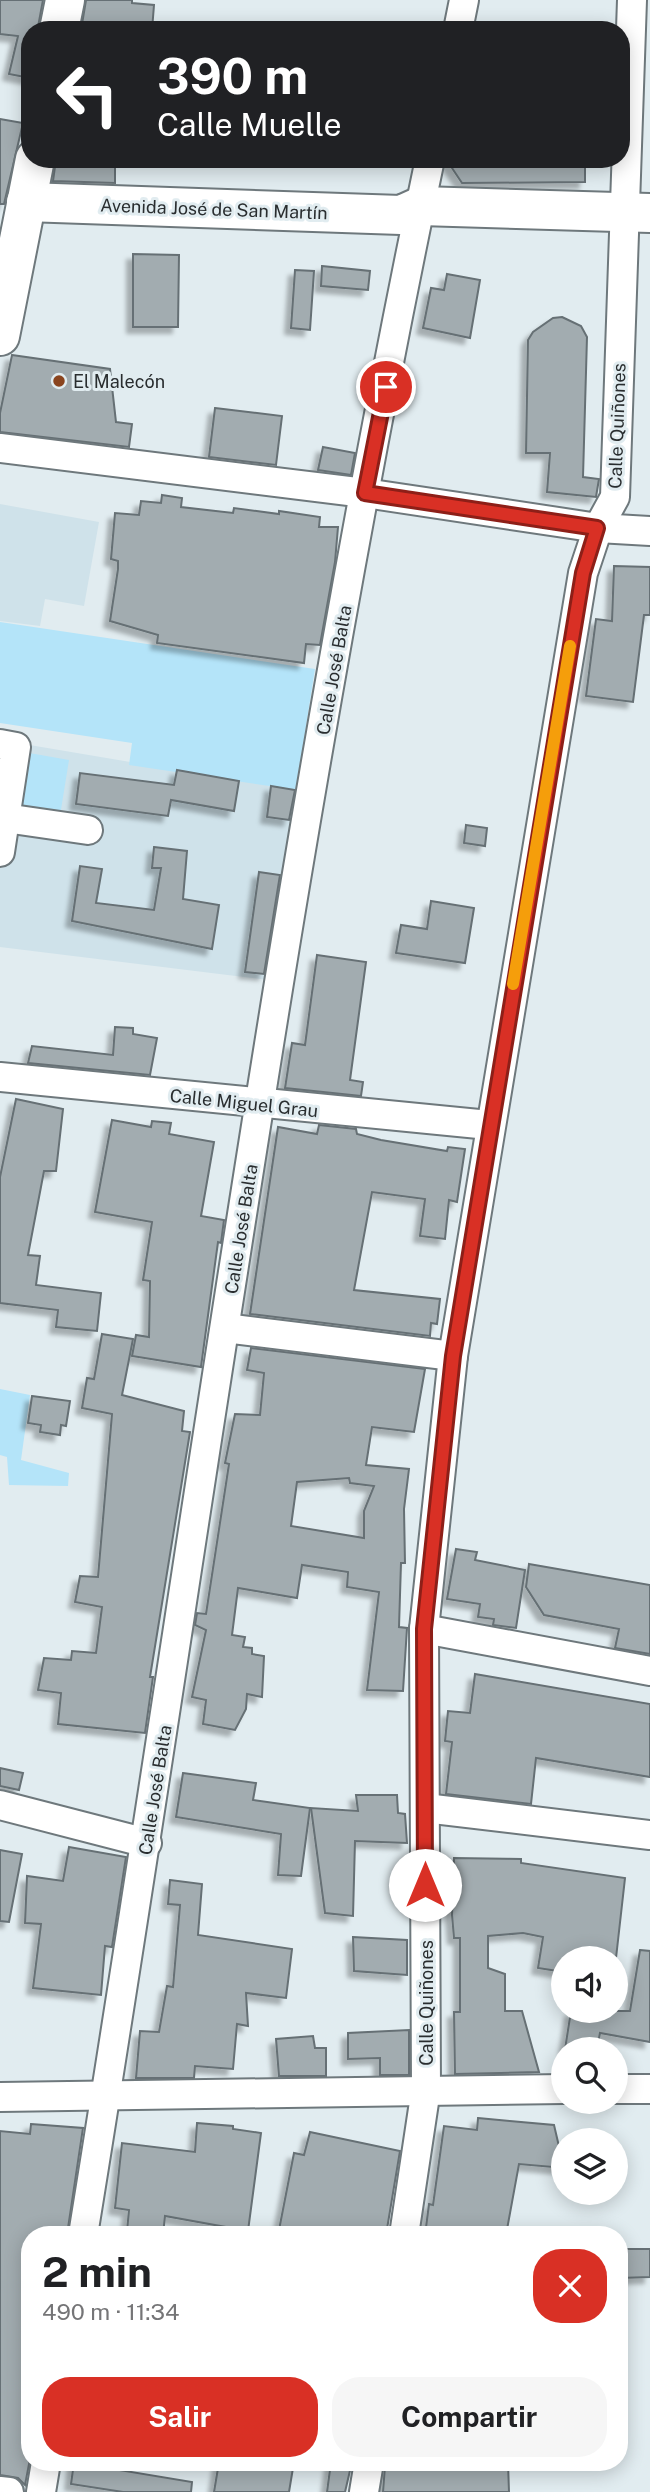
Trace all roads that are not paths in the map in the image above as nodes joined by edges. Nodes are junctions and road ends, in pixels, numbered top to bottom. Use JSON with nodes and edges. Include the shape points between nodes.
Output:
{"nodes":[{"id":1,"x":65,"y":0,"type":"edge"},
{"id":2,"x":464,"y":0,"type":"edge"},
{"id":3,"x":632,"y":0,"type":"edge"},
{"id":4,"x":61,"y":21,"type":"edge"},
{"id":5,"x":460,"y":21,"type":"edge"},
{"id":6,"x":33,"y":168,"type":"edge"},
{"id":7,"x":427,"y":168,"type":"edge"},
{"id":8,"x":26,"y":202,"type":"junction"},
{"id":9,"x":413,"y":216,"type":"junction"},
{"id":10,"x":638,"y":223,"type":"edge"},
{"id":11,"x":0,"y":336,"type":"edge"},
{"id":12,"x":0,"y":448,"type":"edge"},
{"id":13,"x":365,"y":493,"type":"junction"},
{"id":14,"x":597,"y":528,"type":"junction"},
{"id":15,"x":650,"y":531,"type":"edge"},
{"id":16,"x":0,"y":744,"type":"edge"},
{"id":17,"x":5,"y":818,"type":"junction"},
{"id":18,"x":88,"y":830,"type":"dead end"},
{"id":19,"x":0,"y":852,"type":"edge"},
{"id":20,"x":0,"y":1077,"type":"edge"},
{"id":21,"x":260,"y":1105,"type":"junction"},
{"id":22,"x":489,"y":1125,"type":"junction"},
{"id":23,"x":225,"y":1328,"type":"junction"},
{"id":24,"x":453,"y":1356,"type":"junction"},
{"id":25,"x":424,"y":1629,"type":"junction"},
{"id":26,"x":650,"y":1671,"type":"edge"},
{"id":27,"x":0,"y":1805,"type":"edge"},
{"id":28,"x":425,"y":1808,"type":"junction"},
{"id":29,"x":650,"y":1835,"type":"edge"},
{"id":30,"x":147,"y":1843,"type":"junction"},
{"id":31,"x":426,"y":2089,"type":"junction"},
{"id":32,"x":551,"y":2089,"type":"edge"},
{"id":33,"x":628,"y":2089,"type":"edge"},
{"id":34,"x":650,"y":2089,"type":"edge"},
{"id":35,"x":106,"y":2094,"type":"junction"},
{"id":36,"x":0,"y":2097,"type":"edge"},
{"id":37,"x":84,"y":2226,"type":"edge"},
{"id":38,"x":405,"y":2226,"type":"edge"},
{"id":39,"x":44,"y":2471,"type":"edge"},
{"id":40,"x":368,"y":2471,"type":"edge"},
{"id":41,"x":0,"y":2491,"type":"edge"},
{"id":42,"x":9,"y":2492,"type":"edge"},
{"id":43,"x":41,"y":2492,"type":"edge"},
{"id":44,"x":364,"y":2492,"type":"edge"}],
"edges":[{"from":1,"to":4,"type":"main road"},
{"from":2,"to":5,"type":"street"},
{"from":3,"to":10,"type":"street","name":"Calle Quiñones"},
{"from":6,"to":8,"type":"main road"},
{"from":7,"to":9,"type":"street","name":"Calle José Balta"},
{"from":8,"to":9,"type":"main road","name":"Avenida José de San Martín"},
{"from":8,"to":11,"type":"main road"},
{"from":9,"to":10,"type":"main road","name":"Avenida José de San Martín"},
{"from":9,"to":13,"type":"street","name":"Calle José Balta"},
{"from":10,"to":14,"type":"street","name":"Calle Quiñones","via":[[615,497]]},
{"from":12,"to":13,"type":"street"},
{"from":13,"to":14,"type":"street"},
{"from":13,"to":21,"type":"street","name":"Calle José Balta"},
{"from":14,"to":15,"type":"street"},
{"from":14,"to":22,"type":"street","name":"Calle Quiñones","via":[[583,573]]},
{"from":16,"to":17,"type":"street","via":[[16,747]]},
{"from":17,"to":18,"type":"street"},
{"from":17,"to":19,"type":"street"},
{"from":20,"to":21,"type":"street","name":"Calle Miguel Grau"},
{"from":21,"to":22,"type":"street","name":"Calle Miguel Grau"},
{"from":21,"to":23,"type":"street","name":"Calle José Balta"},
{"from":22,"to":24,"type":"street","name":"Calle Quiñones"},
{"from":23,"to":24,"type":"street"},
{"from":23,"to":30,"type":"street","name":"Calle José Balta"},
{"from":24,"to":25,"type":"street","name":"Calle Quiñones"},
{"from":25,"to":26,"type":"street"},
{"from":25,"to":28,"type":"street","name":"Calle Quiñones"},
{"from":27,"to":30,"type":"street"},
{"from":28,"to":29,"type":"street"},
{"from":28,"to":31,"type":"street","name":"Calle Quiñones"},
{"from":30,"to":35,"type":"street","name":"Calle José Balta"},
{"from":31,"to":32,"type":"street"},
{"from":31,"to":35,"type":"street"},
{"from":31,"to":38,"type":"street","name":"Calle Quiñones"},
{"from":33,"to":34,"type":"street"},
{"from":35,"to":36,"type":"street"},
{"from":35,"to":37,"type":"street","name":"Calle José Balta"},
{"from":39,"to":43,"type":"street"},
{"from":40,"to":44,"type":"street"},
{"from":41,"to":42,"type":"street"}]}
